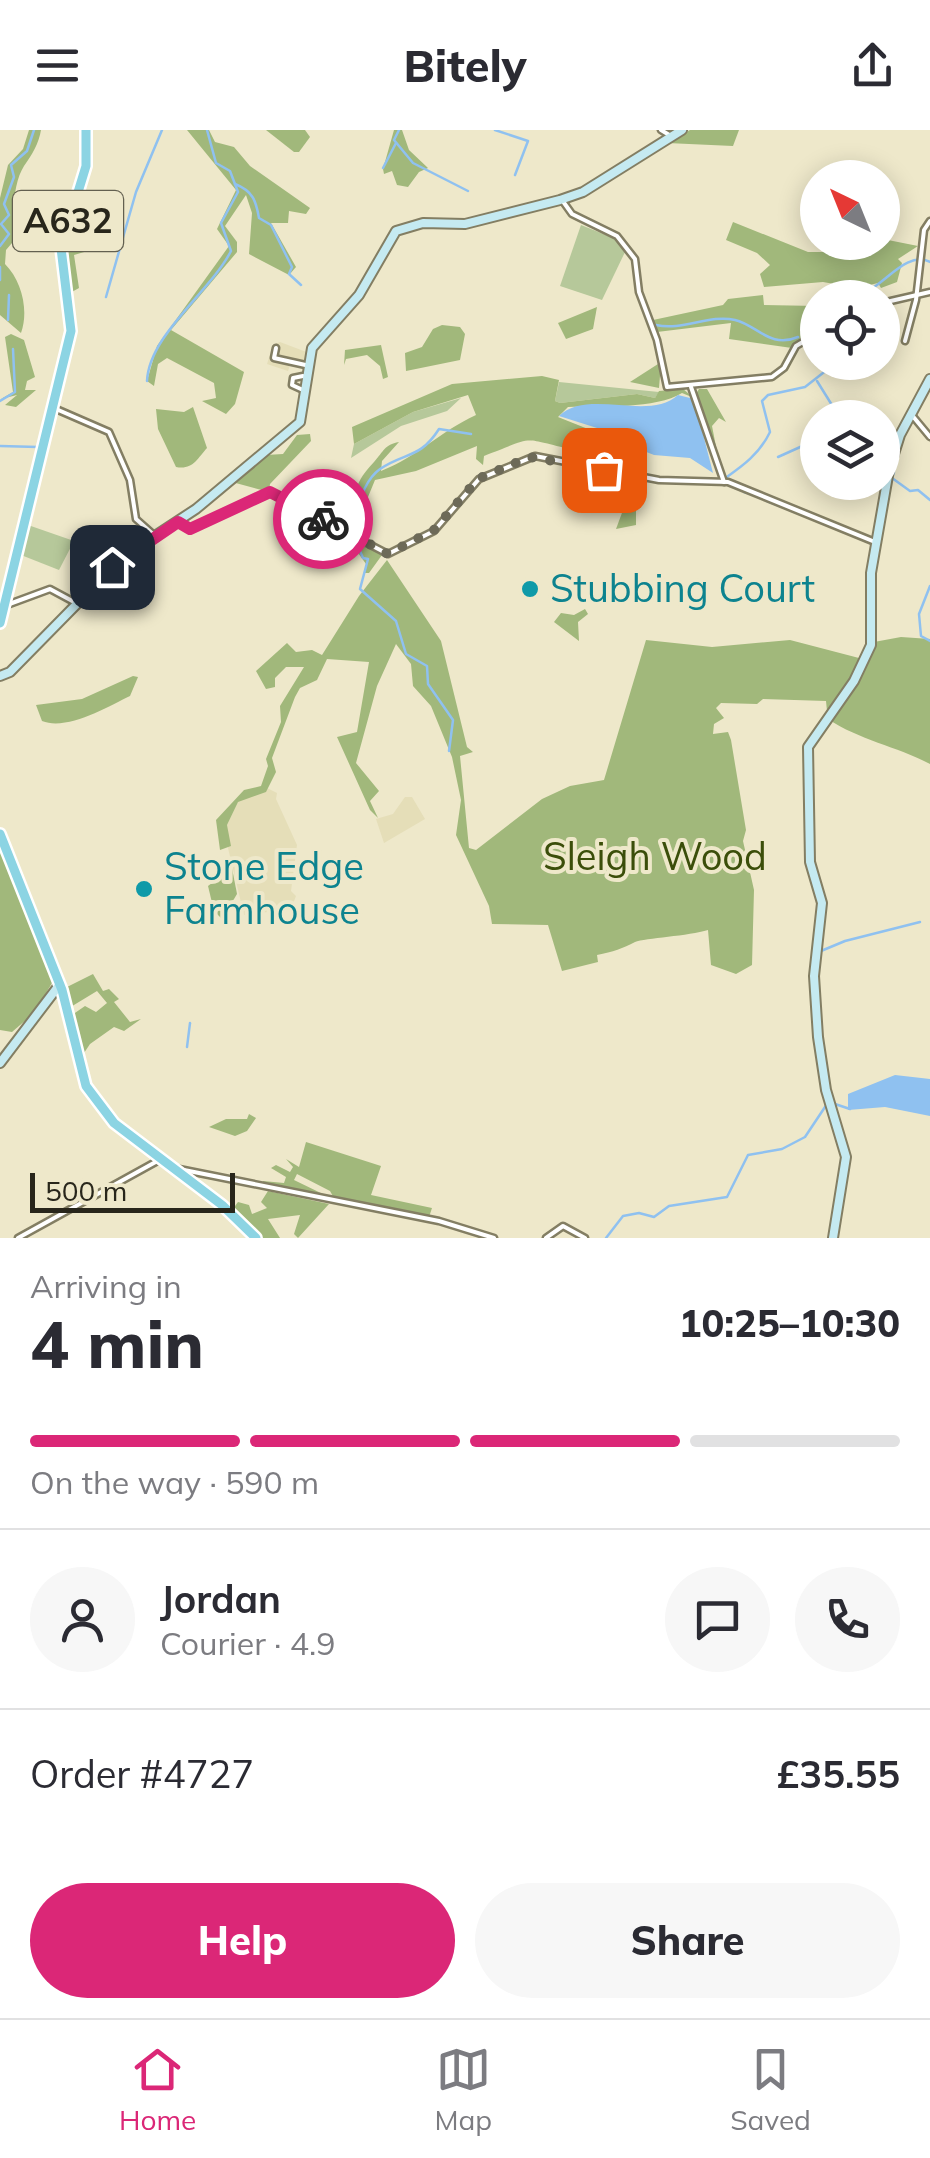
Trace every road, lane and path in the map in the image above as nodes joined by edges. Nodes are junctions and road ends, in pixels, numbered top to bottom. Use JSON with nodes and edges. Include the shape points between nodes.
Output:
{"nodes":[{"id":1,"x":86,"y":130,"type":"edge"},
{"id":2,"x":661,"y":130,"type":"edge"},
{"id":3,"x":682,"y":130,"type":"edge"},
{"id":4,"x":671,"y":136,"type":"junction"},
{"id":5,"x":562,"y":200,"type":"junction"},
{"id":6,"x":930,"y":221,"type":"edge"},
{"id":7,"x":917,"y":292,"type":"junction"},
{"id":8,"x":930,"y":292,"type":"edge"},
{"id":9,"x":900,"y":297,"type":"edge"},
{"id":10,"x":905,"y":341,"type":"dead end"},
{"id":11,"x":800,"y":344,"type":"edge"},
{"id":12,"x":276,"y":348,"type":"dead end"},
{"id":13,"x":310,"y":366,"type":"junction"},
{"id":14,"x":302,"y":376,"type":"dead end"},
{"id":15,"x":930,"y":379,"type":"edge"},
{"id":16,"x":695,"y":389,"type":"junction"},
{"id":17,"x":308,"y":390,"type":"junction"},
{"id":18,"x":52,"y":407,"type":"junction"},
{"id":19,"x":910,"y":414,"type":"junction"},
{"id":20,"x":930,"y":438,"type":"edge"},
{"id":21,"x":719,"y":474,"type":"junction"},
{"id":22,"x":714,"y":482,"type":"junction"},
{"id":23,"x":724,"y":482,"type":"junction"},
{"id":24,"x":178,"y":522,"type":"junction"},
{"id":25,"x":154,"y":535,"type":"junction"},
{"id":26,"x":875,"y":542,"type":"junction"},
{"id":27,"x":76,"y":603,"type":"junction"},
{"id":28,"x":2,"y":609,"type":"edge"},
{"id":29,"x":0,"y":623,"type":"edge"},
{"id":30,"x":0,"y":676,"type":"edge"},
{"id":31,"x":0,"y":834,"type":"edge"},
{"id":32,"x":60,"y":984,"type":"junction"},
{"id":33,"x":0,"y":1063,"type":"edge"},
{"id":34,"x":168,"y":1164,"type":"junction"},
{"id":35,"x":18,"y":1238,"type":"edge"},
{"id":36,"x":256,"y":1238,"type":"edge"},
{"id":37,"x":494,"y":1238,"type":"edge"},
{"id":38,"x":546,"y":1238,"type":"edge"},
{"id":39,"x":585,"y":1238,"type":"edge"},
{"id":40,"x":833,"y":1238,"type":"edge"}],
"edges":[{"from":1,"to":18,"type":"main road","number":"A632","via":[[86,166],[62,248],[71,330]]},
{"from":2,"to":4,"type":"street"},
{"from":3,"to":4,"type":"street"},
{"from":4,"to":5,"type":"street"},
{"from":5,"to":13,"type":"street","via":[[465,224],[401,228],[359,296],[312,348]]},
{"from":5,"to":16,"type":"street","via":[[572,214],[618,236],[632,255],[664,382]]},
{"from":6,"to":7,"type":"street"},
{"from":7,"to":8,"type":"street"},
{"from":7,"to":9,"type":"street"},
{"from":7,"to":10,"type":"street"},
{"from":11,"to":16,"type":"street","via":[[772,377]]},
{"from":12,"to":13,"type":"street","via":[[274,358]]},
{"from":13,"to":17,"type":"street"},
{"from":14,"to":17,"type":"street","via":[[292,385]]},
{"from":15,"to":19,"type":"street"},
{"from":16,"to":21,"type":"street"},
{"from":17,"to":24,"type":"street","via":[[300,422]]},
{"from":18,"to":25,"type":"street","via":[[109,432],[130,480],[136,519]]},
{"from":18,"to":28,"type":"main road","number":"A632"},
{"from":19,"to":20,"type":"street"},
{"from":19,"to":26,"type":"street"},
{"from":21,"to":22,"type":"street"},
{"from":21,"to":23,"type":"street"},
{"from":22,"to":23,"type":"street"},
{"from":22,"to":24,"type":"street","via":[[659,480],[535,456],[478,479],[434,530],[388,554],[270,492],[190,529]]},
{"from":23,"to":26,"type":"street"},
{"from":24,"to":25,"type":"street"},
{"from":25,"to":27,"type":"street"},
{"from":26,"to":40,"type":"street","via":[[871,645],[808,747],[810,862],[822,903],[815,994],[830,1104],[846,1157]]},
{"from":27,"to":28,"type":"street","via":[[50,588]]},
{"from":27,"to":30,"type":"street"},
{"from":28,"to":29,"type":"main road","number":"A632"},
{"from":31,"to":32,"type":"main road"},
{"from":32,"to":33,"type":"street"},
{"from":32,"to":34,"type":"main road","via":[[86,1086],[114,1123]]},
{"from":34,"to":35,"type":"street"},
{"from":34,"to":36,"type":"main road"},
{"from":34,"to":37,"type":"street"},
{"from":38,"to":39,"type":"street","via":[[563,1226]]}]}
